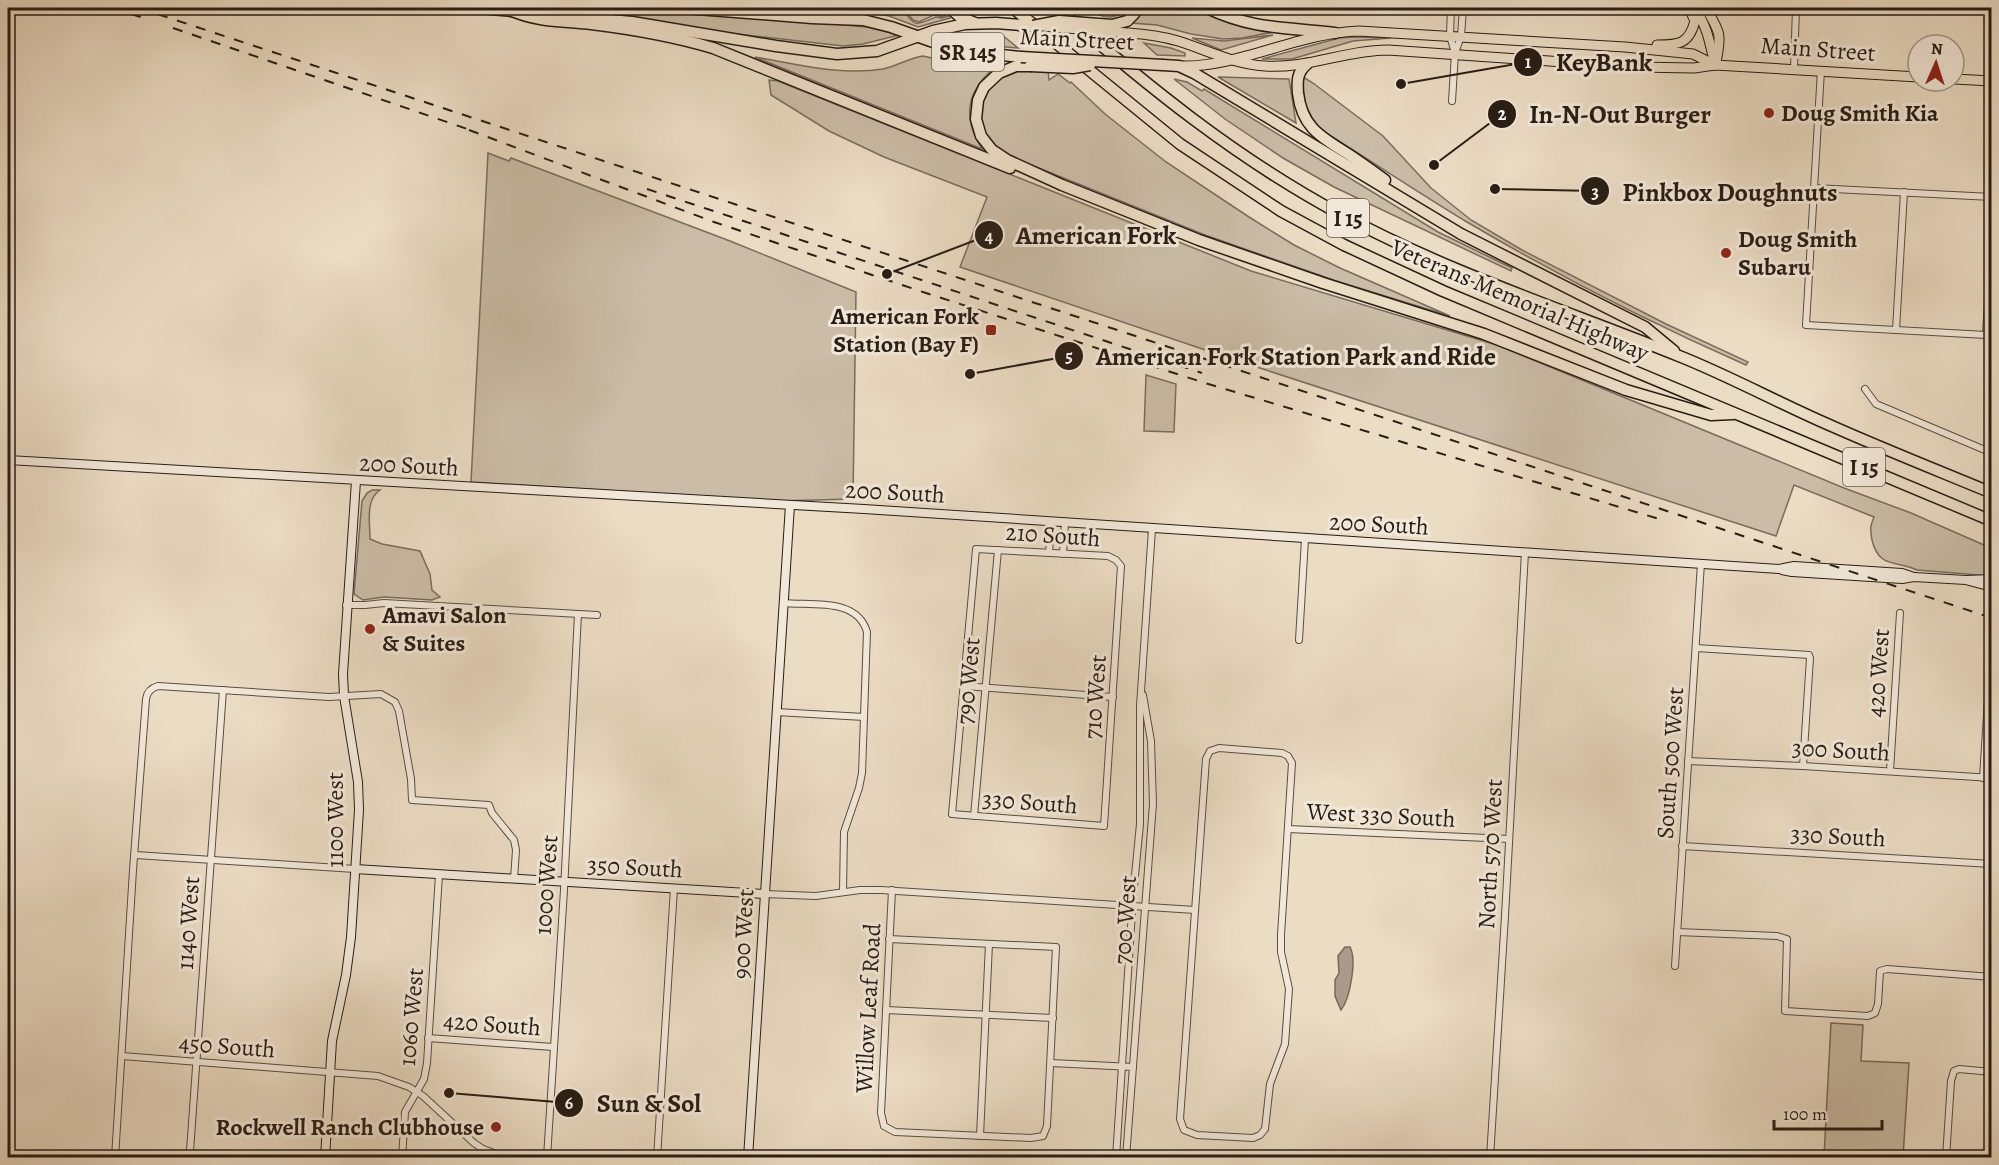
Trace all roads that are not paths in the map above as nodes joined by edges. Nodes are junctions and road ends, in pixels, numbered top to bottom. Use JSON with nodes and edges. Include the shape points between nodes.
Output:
{"nodes":[{"id":1,"x":479,"y":8,"type":"edge"},
{"id":2,"x":684,"y":8,"type":"edge"},
{"id":3,"x":850,"y":8,"type":"edge"},
{"id":4,"x":950,"y":8,"type":"edge"},
{"id":5,"x":1012,"y":8,"type":"edge"},
{"id":6,"x":1057,"y":8,"type":"edge"},
{"id":7,"x":1138,"y":8,"type":"edge"},
{"id":8,"x":1207,"y":8,"type":"edge"},
{"id":9,"x":1451,"y":8,"type":"edge"},
{"id":10,"x":1463,"y":8,"type":"edge"},
{"id":11,"x":1689,"y":8,"type":"edge"},
{"id":12,"x":1694,"y":8,"type":"edge"},
{"id":13,"x":1706,"y":8,"type":"edge"},
{"id":14,"x":1796,"y":8,"type":"edge"},
{"id":15,"x":510,"y":9,"type":"edge"},
{"id":16,"x":732,"y":10,"type":"edge"},
{"id":17,"x":812,"y":18,"type":"junction"},
{"id":18,"x":975,"y":23,"type":"junction"},
{"id":19,"x":1127,"y":27,"type":"junction"},
{"id":20,"x":1335,"y":33,"type":"junction"},
{"id":21,"x":1450,"y":36,"type":"junction"},
{"id":22,"x":1461,"y":36,"type":"junction"},
{"id":23,"x":918,"y":37,"type":"junction"},
{"id":24,"x":1625,"y":47,"type":"junction"},
{"id":25,"x":1455,"y":53,"type":"junction"},
{"id":26,"x":1228,"y":60,"type":"junction"},
{"id":27,"x":1114,"y":62,"type":"junction"},
{"id":28,"x":1307,"y":64,"type":"junction"},
{"id":29,"x":1715,"y":64,"type":"junction"},
{"id":30,"x":1179,"y":66,"type":"junction"},
{"id":31,"x":1794,"y":68,"type":"junction"},
{"id":32,"x":1821,"y":70,"type":"junction"},
{"id":33,"x":1906,"y":75,"type":"edge"},
{"id":34,"x":1966,"y":80,"type":"edge"},
{"id":35,"x":1992,"y":81,"type":"edge"},
{"id":36,"x":1452,"y":101,"type":"dead end"},
{"id":37,"x":1062,"y":185,"type":"junction"},
{"id":38,"x":1814,"y":188,"type":"junction"},
{"id":39,"x":1904,"y":192,"type":"junction"},
{"id":40,"x":1992,"y":197,"type":"edge"},
{"id":41,"x":1426,"y":212,"type":"junction"},
{"id":42,"x":1992,"y":234,"type":"edge"},
{"id":43,"x":1991,"y":253,"type":"edge"},
{"id":44,"x":1896,"y":330,"type":"junction"},
{"id":45,"x":1681,"y":357,"type":"junction"},
{"id":46,"x":1865,"y":389,"type":"dead end"},
{"id":47,"x":1736,"y":414,"type":"junction"},
{"id":48,"x":1992,"y":453,"type":"edge"},
{"id":49,"x":8,"y":460,"type":"edge"},
{"id":50,"x":356,"y":481,"type":"junction"},
{"id":51,"x":1992,"y":493,"type":"edge"},
{"id":52,"x":790,"y":505,"type":"junction"},
{"id":53,"x":1051,"y":521,"type":"junction"},
{"id":54,"x":1992,"y":521,"type":"edge"},
{"id":55,"x":1065,"y":523,"type":"junction"},
{"id":56,"x":1152,"y":529,"type":"junction"},
{"id":57,"x":1305,"y":539,"type":"junction"},
{"id":58,"x":976,"y":549,"type":"joint"},
{"id":59,"x":999,"y":550,"type":"junction"},
{"id":60,"x":1525,"y":552,"type":"junction"},
{"id":61,"x":1049,"y":553,"type":"junction"},
{"id":62,"x":1063,"y":554,"type":"junction"},
{"id":63,"x":1701,"y":563,"type":"junction"},
{"id":64,"x":1122,"y":570,"type":"joint"},
{"id":65,"x":1992,"y":579,"type":"edge"},
{"id":66,"x":1966,"y":580,"type":"junction"},
{"id":67,"x":1992,"y":587,"type":"edge"},
{"id":68,"x":783,"y":603,"type":"junction"},
{"id":69,"x":346,"y":605,"type":"junction"},
{"id":70,"x":1900,"y":613,"type":"dead end"},
{"id":71,"x":578,"y":614,"type":"junction"},
{"id":72,"x":597,"y":615,"type":"dead end"},
{"id":73,"x":1299,"y":640,"type":"dead end"},
{"id":74,"x":1696,"y":648,"type":"junction"},
{"id":75,"x":1989,"y":683,"type":"dead end"},
{"id":76,"x":964,"y":686,"type":"junction"},
{"id":77,"x":1142,"y":686,"type":"junction"},
{"id":78,"x":986,"y":687,"type":"junction"},
{"id":79,"x":223,"y":690,"type":"junction"},
{"id":80,"x":344,"y":696,"type":"junction"},
{"id":81,"x":1113,"y":697,"type":"junction"},
{"id":82,"x":776,"y":712,"type":"junction"},
{"id":83,"x":864,"y":717,"type":"junction"},
{"id":84,"x":1688,"y":761,"type":"junction"},
{"id":85,"x":1803,"y":766,"type":"junction"},
{"id":86,"x":1890,"y":771,"type":"junction"},
{"id":87,"x":1983,"y":778,"type":"junction"},
{"id":88,"x":1992,"y":778,"type":"edge"},
{"id":89,"x":952,"y":814,"type":"joint"},
{"id":90,"x":974,"y":816,"type":"junction"},
{"id":91,"x":1104,"y":826,"type":"joint"},
{"id":92,"x":1288,"y":829,"type":"junction"},
{"id":93,"x":1509,"y":839,"type":"junction"},
{"id":94,"x":1682,"y":846,"type":"junction"},
{"id":95,"x":135,"y":855,"type":"junction"},
{"id":96,"x":212,"y":860,"type":"junction"},
{"id":97,"x":1992,"y":864,"type":"edge"},
{"id":98,"x":355,"y":869,"type":"junction"},
{"id":99,"x":439,"y":874,"type":"junction"},
{"id":100,"x":514,"y":879,"type":"junction"},
{"id":101,"x":564,"y":882,"type":"junction"},
{"id":102,"x":674,"y":888,"type":"junction"},
{"id":103,"x":892,"y":890,"type":"junction"},
{"id":104,"x":843,"y":892,"type":"junction"},
{"id":105,"x":765,"y":894,"type":"junction"},
{"id":106,"x":1132,"y":905,"type":"junction"},
{"id":107,"x":1144,"y":906,"type":"junction"},
{"id":108,"x":1194,"y":910,"type":"junction"},
{"id":109,"x":1677,"y":932,"type":"junction"},
{"id":110,"x":889,"y":939,"type":"junction"},
{"id":111,"x":989,"y":944,"type":"junction"},
{"id":112,"x":1675,"y":966,"type":"dead end"},
{"id":113,"x":1992,"y":977,"type":"edge"},
{"id":114,"x":886,"y":1010,"type":"junction"},
{"id":115,"x":986,"y":1015,"type":"junction"},
{"id":116,"x":1053,"y":1018,"type":"junction"},
{"id":117,"x":428,"y":1038,"type":"junction"},
{"id":118,"x":553,"y":1047,"type":"junction"},
{"id":119,"x":122,"y":1056,"type":"junction"},
{"id":120,"x":197,"y":1062,"type":"junction"},
{"id":121,"x":1050,"y":1063,"type":"junction"},
{"id":122,"x":1122,"y":1066,"type":"junction"},
{"id":123,"x":1133,"y":1067,"type":"junction"},
{"id":124,"x":330,"y":1071,"type":"junction"},
{"id":125,"x":1992,"y":1072,"type":"edge"},
{"id":126,"x":416,"y":1091,"type":"junction"},
{"id":127,"x":980,"y":1136,"type":"junction"},
{"id":128,"x":483,"y":1149,"type":"junction"},
{"id":129,"x":115,"y":1158,"type":"edge"},
{"id":130,"x":188,"y":1158,"type":"edge"},
{"id":131,"x":325,"y":1158,"type":"edge"},
{"id":132,"x":402,"y":1158,"type":"edge"},
{"id":133,"x":478,"y":1158,"type":"edge"},
{"id":134,"x":507,"y":1158,"type":"edge"},
{"id":135,"x":547,"y":1158,"type":"edge"},
{"id":136,"x":657,"y":1158,"type":"edge"},
{"id":137,"x":748,"y":1158,"type":"edge"},
{"id":138,"x":1116,"y":1158,"type":"edge"},
{"id":139,"x":1126,"y":1158,"type":"edge"},
{"id":140,"x":1490,"y":1158,"type":"edge"},
{"id":141,"x":1946,"y":1158,"type":"edge"}],
"edges":[{"from":1,"to":15,"type":"highway","number":"SR 145"},
{"from":2,"to":16,"type":"highway","number":"SR 145"},
{"from":3,"to":17,"type":"highway"},
{"from":4,"to":18,"type":"highway"},
{"from":5,"to":47,"type":"highway","name":"Veterans Memorial Highway","number":"I 15","via":[[1180,144],[1317,231],[1427,284]]},
{"from":6,"to":45,"type":"highway","name":"Veterans Memorial Highway","number":"I 15","via":[[1180,111],[1318,202],[1396,242],[1509,291]]},
{"from":7,"to":19,"type":"highway"},
{"from":8,"to":20,"type":"highway","via":[[1257,25]]},
{"from":9,"to":21,"type":"street"},
{"from":10,"to":22,"type":"street"},
{"from":11,"to":24,"type":"main road","via":[[1695,21],[1690,35],[1681,42]]},
{"from":12,"to":29,"type":"main road","via":[[1709,36]]},
{"from":13,"to":29,"type":"main road","via":[[1718,29],[1720,43]]},
{"from":14,"to":31,"type":"street"},
{"from":15,"to":23,"type":"highway","number":"SR 145","via":[[632,22],[826,54],[877,51]]},
{"from":15,"to":37,"type":"highway","via":[[538,20],[640,31],[713,48],[1006,167]]},
{"from":16,"to":17,"type":"highway","number":"SR 145"},
{"from":17,"to":23,"type":"highway","number":"SR 145","via":[[874,22]]},
{"from":18,"to":19,"type":"highway","name":"Main Street","number":"SR 145","bridge":true,"via":[[1034,26],[1059,21]]},
{"from":18,"to":23,"type":"highway","name":"Main Street","number":"SR 145"},
{"from":19,"to":26,"type":"main road","name":"Main Street","number":"SR 145"},
{"from":20,"to":21,"type":"main road","name":"Main Street","number":"SR 145"},
{"from":20,"to":26,"type":"main road","name":"Main Street","number":"SR 145"},
{"from":21,"to":22,"type":"main road","name":"Main Street","number":"SR 145"},
{"from":21,"to":25,"type":"street"},
{"from":22,"to":24,"type":"main road","name":"Main Street","number":"SR 145"},
{"from":22,"to":25,"type":"street"},
{"from":23,"to":27,"type":"highway","name":"Main Street","number":"SR 145","bridge":true,"via":[[956,51]]},
{"from":24,"to":29,"type":"main road","name":"Main Street","number":"SR 145","via":[[1693,54]]},
{"from":25,"to":28,"type":"main road","name":"Main Street","number":"SR 145","via":[[1372,50]]},
{"from":25,"to":29,"type":"main road","name":"Main Street","number":"SR 145","via":[[1636,67],[1694,68]]},
{"from":25,"to":36,"type":"street"},
{"from":26,"to":28,"type":"main road","name":"Main Street","number":"SR 145","via":[[1265,66]]},
{"from":26,"to":30,"type":"main road","name":"Main Street","number":"SR 145"},
{"from":27,"to":30,"type":"highway","name":"Main Street","number":"SR 145","bridge":true},
{"from":27,"to":37,"type":"highway","bridge":true,"via":[[1073,68],[1016,66],[988,82],[978,100],[977,125],[996,154]]},
{"from":28,"to":41,"type":"highway","via":[[1297,81],[1301,110],[1310,126]]},
{"from":29,"to":31,"type":"main road","name":"Main Street"},
{"from":30,"to":41,"type":"highway"},
{"from":31,"to":32,"type":"main road","name":"Main Street"},
{"from":32,"to":33,"type":"main road","name":"Main Street"},
{"from":32,"to":38,"type":"street"},
{"from":34,"to":35,"type":"main road"},
{"from":37,"to":47,"type":"highway","via":[[1236,253],[1484,334],[1647,397],[1711,415]]},
{"from":38,"to":39,"type":"street"},
{"from":38,"to":44,"type":"street","via":[[1806,324]]},
{"from":39,"to":40,"type":"street"},
{"from":39,"to":44,"type":"street"},
{"from":41,"to":45,"type":"highway","via":[[1495,252],[1645,327]]},
{"from":42,"to":43,"type":"street"},
{"from":43,"to":44,"type":"street","via":[[1986,334]]},
{"from":45,"to":51,"type":"highway","name":"Veterans Memorial Highway","number":"I 15","via":[[1834,428]]},
{"from":46,"to":48,"type":"street","via":[[1876,404]]},
{"from":47,"to":54,"type":"highway","name":"Veterans Memorial Highway","number":"I 15"},
{"from":49,"to":50,"type":"street","name":"200 South"},
{"from":50,"to":52,"type":"street","name":"200 South"},
{"from":50,"to":69,"type":"street","name":"1100 West"},
{"from":52,"to":53,"type":"street","name":"200 South"},
{"from":52,"to":68,"type":"street","name":"900 West"},
{"from":53,"to":55,"type":"street","name":"200 South"},
{"from":53,"to":61,"type":"street"},
{"from":55,"to":56,"type":"street","name":"200 South"},
{"from":55,"to":62,"type":"street"},
{"from":56,"to":57,"type":"street","name":"200 South"},
{"from":56,"to":77,"type":"street","name":"700 West"},
{"from":57,"to":60,"type":"street","name":"200 South"},
{"from":57,"to":73,"type":"street"},
{"from":58,"to":59,"type":"street","name":"210 South"},
{"from":58,"to":76,"type":"street","name":"790 West"},
{"from":59,"to":61,"type":"street","name":"210 South"},
{"from":59,"to":78,"type":"street","name":"790 West"},
{"from":60,"to":63,"type":"street","name":"200 South"},
{"from":60,"to":93,"type":"street","name":"North 570 West"},
{"from":61,"to":62,"type":"street","name":"210 South"},
{"from":62,"to":64,"type":"street","name":"210 South","via":[[1111,557]]},
{"from":63,"to":66,"type":"street","name":"200 South"},
{"from":63,"to":74,"type":"street","name":"South 500 West"},
{"from":64,"to":81,"type":"street","name":"710 West"},
{"from":65,"to":66,"type":"street","name":"200 South"},
{"from":66,"to":67,"type":"street","name":"200 South"},
{"from":68,"to":82,"type":"street","name":"900 West"},
{"from":68,"to":83,"type":"street","via":[[840,607],[851,610],[863,622],[868,638]]},
{"from":69,"to":71,"type":"street","via":[[384,603]]},
{"from":69,"to":80,"type":"street","name":"1100 West"},
{"from":70,"to":86,"type":"street","name":"420 West"},
{"from":71,"to":72,"type":"street"},
{"from":71,"to":101,"type":"street","name":"1000 West"},
{"from":74,"to":84,"type":"street","name":"South 500 West"},
{"from":74,"to":85,"type":"street","via":[[1809,655]]},
{"from":75,"to":87,"type":"street"},
{"from":76,"to":78,"type":"street"},
{"from":76,"to":89,"type":"street","name":"790 West"},
{"from":77,"to":106,"type":"street","name":"700 West","via":[[1140,824]]},
{"from":77,"to":107,"type":"street","name":"700 West","via":[[1153,783]]},
{"from":78,"to":81,"type":"street"},
{"from":78,"to":90,"type":"street","name":"790 West"},
{"from":79,"to":80,"type":"street"},
{"from":79,"to":95,"type":"street","via":[[158,686],[148,692]]},
{"from":79,"to":96,"type":"street","name":"1140 West"},
{"from":80,"to":98,"type":"street","name":"1100 West","via":[[358,782]]},
{"from":80,"to":100,"type":"street","via":[[381,694],[395,702],[412,800],[489,806],[515,844]]},
{"from":81,"to":91,"type":"street","name":"710 West"},
{"from":82,"to":83,"type":"street"},
{"from":82,"to":105,"type":"street","name":"900 West"},
{"from":83,"to":104,"type":"street","via":[[861,781],[844,832]]},
{"from":84,"to":85,"type":"street","name":"300 South"},
{"from":84,"to":94,"type":"street","name":"South 500 West"},
{"from":85,"to":86,"type":"street","name":"300 South"},
{"from":86,"to":87,"type":"street","name":"300 South"},
{"from":87,"to":88,"type":"street","name":"300 South"},
{"from":89,"to":90,"type":"street","name":"330 South"},
{"from":90,"to":91,"type":"street","name":"330 South"},
{"from":92,"to":93,"type":"street","name":"West 330 South"},
{"from":92,"to":108,"type":"street","via":[[1292,767],[1288,756],[1218,748],[1210,751],[1206,759]]},
{"from":92,"to":108,"type":"street","via":[[1280,943],[1289,989],[1285,1044],[1270,1084],[1266,1126],[1253,1138],[1193,1135],[1180,1123]]},
{"from":93,"to":140,"type":"street","name":"North 570 West"},
{"from":94,"to":97,"type":"street","name":"330 South"},
{"from":94,"to":109,"type":"street","name":"South 500 West"},
{"from":95,"to":96,"type":"street","name":"350 South"},
{"from":95,"to":119,"type":"street"},
{"from":96,"to":98,"type":"street","name":"350 South"},
{"from":96,"to":120,"type":"street","name":"1140 West"},
{"from":98,"to":99,"type":"street","name":"350 South"},
{"from":98,"to":124,"type":"street","name":"1100 West","via":[[348,963],[334,1026]]},
{"from":99,"to":100,"type":"street","name":"350 South"},
{"from":99,"to":117,"type":"street","name":"1060 West"},
{"from":100,"to":101,"type":"street","name":"350 South"},
{"from":101,"to":102,"type":"street","name":"350 South"},
{"from":101,"to":118,"type":"street","name":"1000 West"},
{"from":102,"to":105,"type":"street","name":"350 South"},
{"from":102,"to":136,"type":"street"},
{"from":103,"to":104,"type":"street","name":"350 South"},
{"from":103,"to":106,"type":"street","name":"350 South"},
{"from":103,"to":110,"type":"street","name":"Willow Leaf Road"},
{"from":104,"to":105,"type":"street","name":"350 South","via":[[806,897]]},
{"from":105,"to":137,"type":"street","name":"900 West"},
{"from":106,"to":107,"type":"street","name":"350 South"},
{"from":106,"to":122,"type":"street","name":"700 West"},
{"from":107,"to":108,"type":"street","name":"350 South"},
{"from":107,"to":123,"type":"street","name":"700 West"},
{"from":109,"to":112,"type":"street","name":"South 500 West"},
{"from":109,"to":113,"type":"street","via":[[1787,939],[1785,1011],[1868,1016],[1875,1013],[1878,1004],[1880,971],[1887,969]]},
{"from":110,"to":111,"type":"street"},
{"from":110,"to":114,"type":"street","name":"Willow Leaf Road"},
{"from":111,"to":115,"type":"street"},
{"from":111,"to":116,"type":"street","via":[[1056,947]]},
{"from":114,"to":115,"type":"street"},
{"from":114,"to":127,"type":"street","name":"Willow Leaf Road","via":[[881,1113],[885,1127],[895,1132]]},
{"from":115,"to":116,"type":"street"},
{"from":115,"to":127,"type":"street"},
{"from":116,"to":121,"type":"street"},
{"from":117,"to":118,"type":"street","name":"420 South"},
{"from":117,"to":126,"type":"street","name":"1060 West","via":[[426,1072]]},
{"from":118,"to":135,"type":"street","name":"1000 West"},
{"from":119,"to":120,"type":"street","name":"450 South"},
{"from":119,"to":129,"type":"street"},
{"from":120,"to":124,"type":"street","name":"450 South"},
{"from":120,"to":130,"type":"street","name":"1140 West"},
{"from":121,"to":122,"type":"street"},
{"from":121,"to":127,"type":"street","via":[[1045,1134],[1040,1138]]},
{"from":122,"to":123,"type":"street"},
{"from":122,"to":138,"type":"street","name":"700 West"},
{"from":123,"to":139,"type":"street","name":"700 West"},
{"from":124,"to":126,"type":"street","name":"450 South","via":[[378,1076]]},
{"from":124,"to":131,"type":"street","name":"1100 West"},
{"from":125,"to":141,"type":"street","via":[[1954,1071]]},
{"from":126,"to":128,"type":"street","name":"450 South"},
{"from":126,"to":132,"type":"street","name":"1060 West","via":[[405,1112]]},
{"from":128,"to":133,"type":"street"},
{"from":128,"to":134,"type":"street","name":"450 South"}]}
